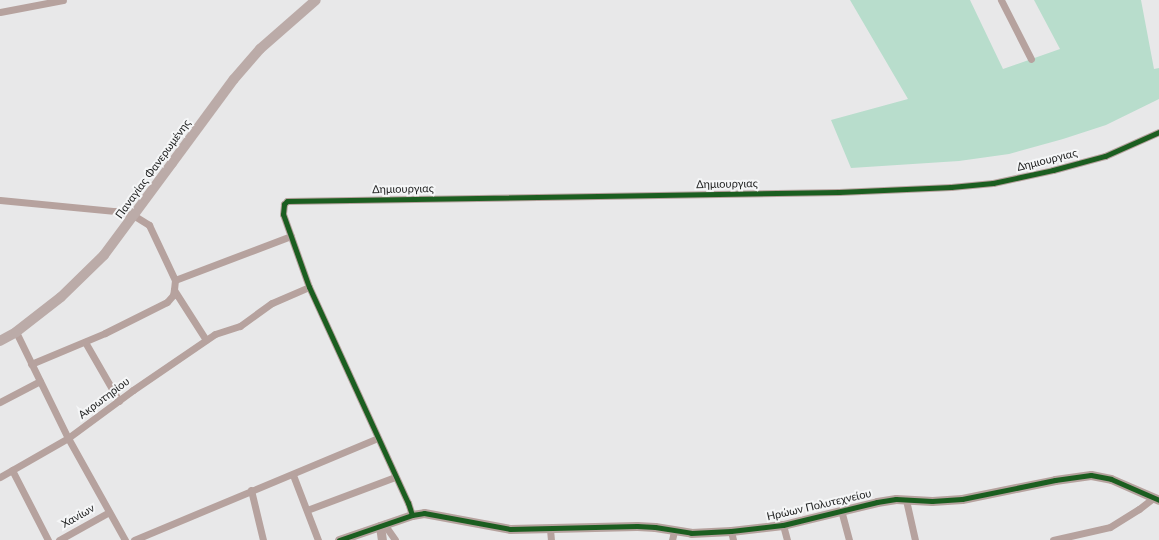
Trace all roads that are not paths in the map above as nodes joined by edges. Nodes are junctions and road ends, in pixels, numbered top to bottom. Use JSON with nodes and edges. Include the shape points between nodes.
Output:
{"nodes":[{"id":1,"x":63,"y":0,"type":"edge"},
{"id":2,"x":316,"y":0,"type":"edge"},
{"id":3,"x":1001,"y":0,"type":"edge"},
{"id":4,"x":0,"y":12,"type":"edge"},
{"id":5,"x":1031,"y":59,"type":"dead end"},
{"id":6,"x":1159,"y":132,"type":"edge"},
{"id":7,"x":0,"y":200,"type":"edge"},
{"id":8,"x":291,"y":236,"type":"junction"},
{"id":9,"x":175,"y":280,"type":"junction"},
{"id":10,"x":309,"y":288,"type":"junction"},
{"id":11,"x":174,"y":290,"type":"junction"},
{"id":12,"x":16,"y":332,"type":"junction"},
{"id":13,"x":206,"y":340,"type":"junction"},
{"id":14,"x":0,"y":341,"type":"edge"},
{"id":15,"x":85,"y":342,"type":"junction"},
{"id":16,"x":31,"y":364,"type":"junction"},
{"id":17,"x":40,"y":381,"type":"junction"},
{"id":18,"x":119,"y":401,"type":"junction"},
{"id":19,"x":0,"y":402,"type":"edge"},
{"id":20,"x":68,"y":438,"type":"junction"},
{"id":21,"x":378,"y":438,"type":"junction"},
{"id":22,"x":12,"y":470,"type":"junction"},
{"id":23,"x":293,"y":475,"type":"junction"},
{"id":24,"x":0,"y":477,"type":"edge"},
{"id":25,"x":395,"y":477,"type":"junction"},
{"id":26,"x":251,"y":490,"type":"junction"},
{"id":27,"x":1156,"y":499,"type":"edge"},
{"id":28,"x":906,"y":500,"type":"junction"},
{"id":29,"x":307,"y":510,"type":"junction"},
{"id":30,"x":842,"y":510,"type":"junction"},
{"id":31,"x":109,"y":512,"type":"junction"},
{"id":32,"x":412,"y":515,"type":"junction"},
{"id":33,"x":382,"y":525,"type":"junction"},
{"id":34,"x":783,"y":525,"type":"junction"},
{"id":35,"x":550,"y":529,"type":"junction"},
{"id":36,"x":673,"y":536,"type":"edge"},
{"id":37,"x":732,"y":536,"type":"edge"},
{"id":38,"x":1069,"y":538,"type":"edge"},
{"id":39,"x":48,"y":540,"type":"edge"},
{"id":40,"x":59,"y":540,"type":"edge"},
{"id":41,"x":125,"y":540,"type":"edge"},
{"id":42,"x":134,"y":540,"type":"edge"},
{"id":43,"x":263,"y":540,"type":"edge"},
{"id":44,"x":318,"y":540,"type":"edge"},
{"id":45,"x":339,"y":540,"type":"edge"},
{"id":46,"x":382,"y":540,"type":"edge"},
{"id":47,"x":395,"y":540,"type":"edge"},
{"id":48,"x":551,"y":540,"type":"edge"},
{"id":49,"x":787,"y":540,"type":"edge"},
{"id":50,"x":849,"y":540,"type":"edge"},
{"id":51,"x":915,"y":540,"type":"edge"},
{"id":52,"x":1053,"y":540,"type":"edge"}],
"edges":[{"from":1,"to":4,"type":"street"},
{"from":2,"to":12,"type":"main road","name":"Παναγίας Φανερωμένης","bridge":true,"via":[[260,49],[234,79],[104,255],[61,298]]},
{"from":3,"to":5,"type":"street"},
{"from":6,"to":8,"type":"street","name":"Δημιουργιας","via":[[1106,156],[993,184],[952,188],[287,201],[282,209]]},
{"from":7,"to":9,"type":"street","via":[[133,215],[149,225]]},
{"from":8,"to":9,"type":"street"},
{"from":8,"to":10,"type":"street"},
{"from":9,"to":11,"type":"street"},
{"from":10,"to":13,"type":"street","name":"Ακρωτηρίου","via":[[272,303],[244,324],[215,334]]},
{"from":10,"to":21,"type":"street"},
{"from":11,"to":13,"type":"street"},
{"from":11,"to":15,"type":"street","via":[[167,302]]},
{"from":12,"to":14,"type":"main road","name":"Παναγίας Φανερωμένης"},
{"from":12,"to":16,"type":"street"},
{"from":13,"to":18,"type":"street","name":"Ακρωτηρίου"},
{"from":15,"to":16,"type":"street"},
{"from":15,"to":18,"type":"street"},
{"from":16,"to":17,"type":"street"},
{"from":17,"to":19,"type":"street"},
{"from":17,"to":20,"type":"street"},
{"from":18,"to":20,"type":"street","name":"Ακρωτηρίου"},
{"from":20,"to":22,"type":"street","name":"Ακρωτηρίου"},
{"from":20,"to":31,"type":"street"},
{"from":21,"to":23,"type":"street"},
{"from":21,"to":25,"type":"street"},
{"from":22,"to":24,"type":"street","name":"Ακρωτηρίου"},
{"from":22,"to":39,"type":"street"},
{"from":23,"to":26,"type":"street"},
{"from":23,"to":29,"type":"street"},
{"from":25,"to":29,"type":"street"},
{"from":25,"to":32,"type":"street"},
{"from":26,"to":42,"type":"street"},
{"from":26,"to":43,"type":"street"},
{"from":27,"to":28,"type":"street","name":"Ηρώων Πολυτεχνείου","via":[[1111,479],[1091,475],[962,499]]},
{"from":27,"to":38,"type":"street","via":[[1110,527]]},
{"from":28,"to":30,"type":"street","name":"Ηρώων Πολυτεχνείου","via":[[877,502]]},
{"from":28,"to":51,"type":"street"},
{"from":29,"to":44,"type":"street"},
{"from":30,"to":34,"type":"street","name":"Ηρώων Πολυτεχνείου"},
{"from":30,"to":50,"type":"street"},
{"from":31,"to":40,"type":"street","name":"Χανίων"},
{"from":31,"to":41,"type":"street"},
{"from":32,"to":33,"type":"street","name":"Ηρώων Πολυτεχνείου"},
{"from":32,"to":35,"type":"street","name":"Ηρώων Πολυτεχνείου","via":[[424,513],[510,529]]},
{"from":33,"to":45,"type":"street","name":"Ηρώων Πολυτεχνείου"},
{"from":33,"to":46,"type":"street"},
{"from":33,"to":47,"type":"street"},
{"from":34,"to":37,"type":"street","name":"Ηρώων Πολυτεχνείου"},
{"from":34,"to":49,"type":"street"},
{"from":35,"to":36,"type":"street","name":"Ηρώων Πολυτεχνείου","via":[[649,526]]},
{"from":35,"to":48,"type":"street"},
{"from":36,"to":37,"type":"street","name":"Ηρώων Πολυτεχνείου","via":[[691,533]]},
{"from":38,"to":52,"type":"street"}]}
